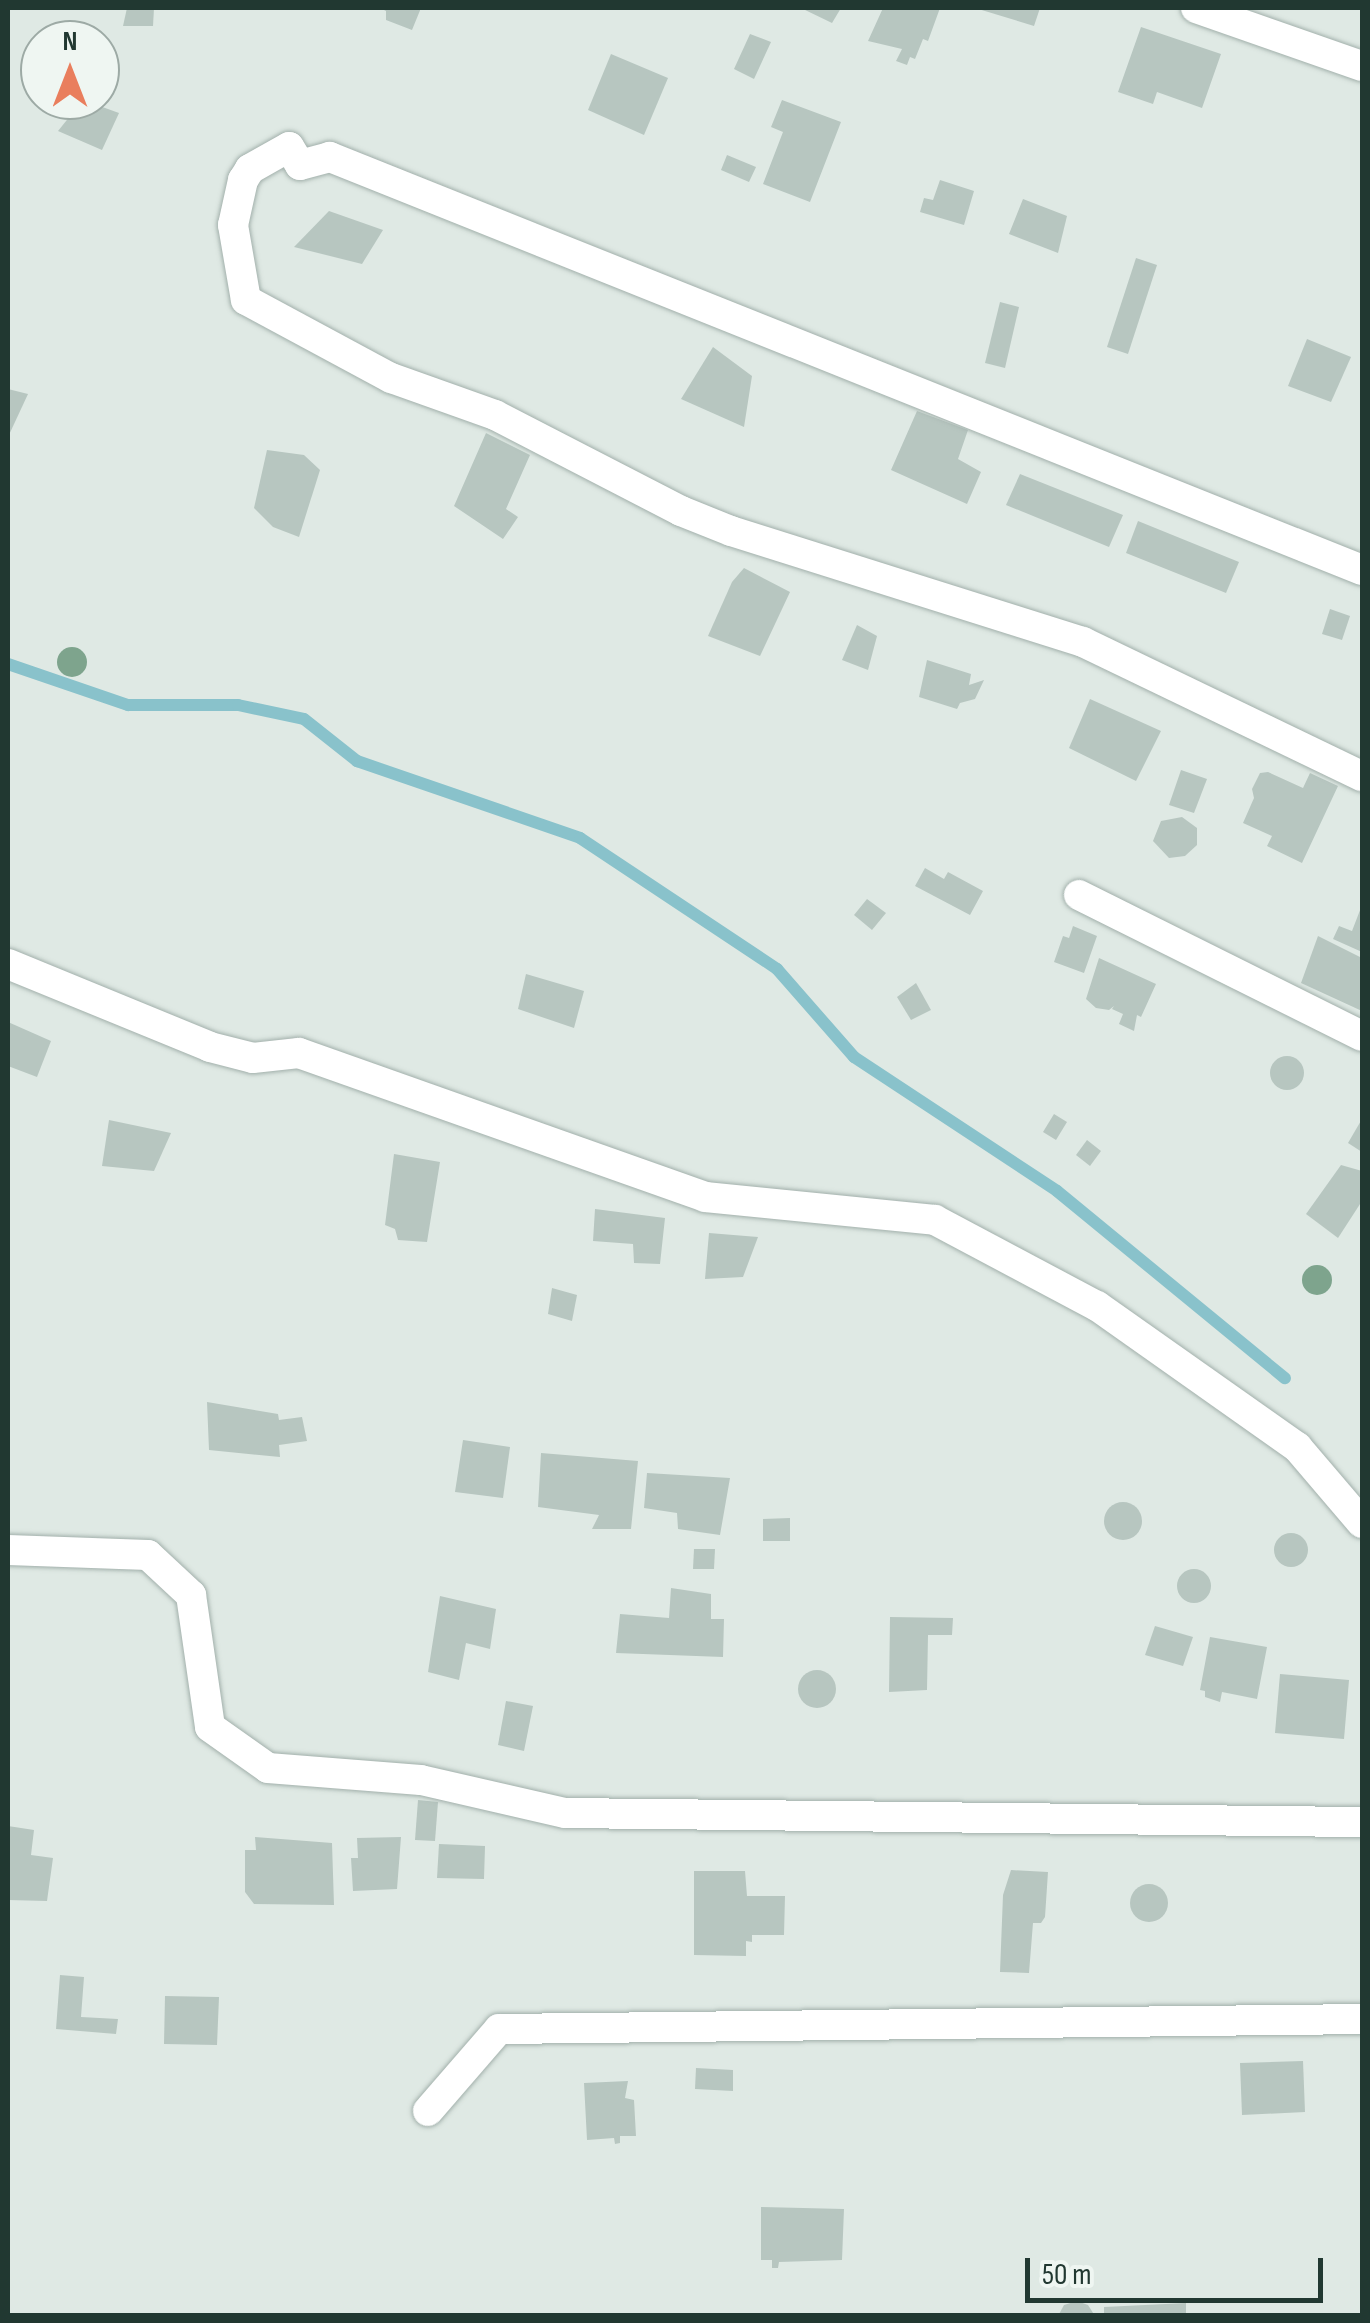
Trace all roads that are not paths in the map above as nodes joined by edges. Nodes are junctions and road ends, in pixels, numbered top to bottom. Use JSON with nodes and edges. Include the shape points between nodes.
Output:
{"nodes":[{"id":1,"x":1196,"y":8,"type":"edge"},
{"id":2,"x":1362,"y":66,"type":"edge"},
{"id":3,"x":1362,"y":570,"type":"edge"},
{"id":4,"x":1362,"y":776,"type":"edge"},
{"id":5,"x":1079,"y":895,"type":"dead end"},
{"id":6,"x":8,"y":964,"type":"edge"},
{"id":7,"x":1362,"y":1036,"type":"edge"},
{"id":8,"x":1362,"y":1523,"type":"edge"},
{"id":9,"x":8,"y":1550,"type":"edge"},
{"id":10,"x":1362,"y":1822,"type":"edge"},
{"id":11,"x":1362,"y":2019,"type":"edge"},
{"id":12,"x":428,"y":2111,"type":"dead end"}],
"edges":[{"from":1,"to":2,"type":"street"},
{"from":3,"to":4,"type":"street","via":[[330,156],[300,165],[288,147],[250,168],[243,180],[232,225],[246,300],[375,370],[494,415],[714,524],[1083,642]]},
{"from":5,"to":7,"type":"street"},
{"from":6,"to":8,"type":"street","via":[[210,1047],[253,1058],[299,1053],[704,1197],[934,1220],[1097,1306],[1297,1447]]},
{"from":9,"to":10,"type":"street","via":[[148,1554],[191,1595],[210,1727],[268,1768],[421,1780],[565,1813]]},
{"from":11,"to":12,"type":"street","via":[[500,2028]]}]}
